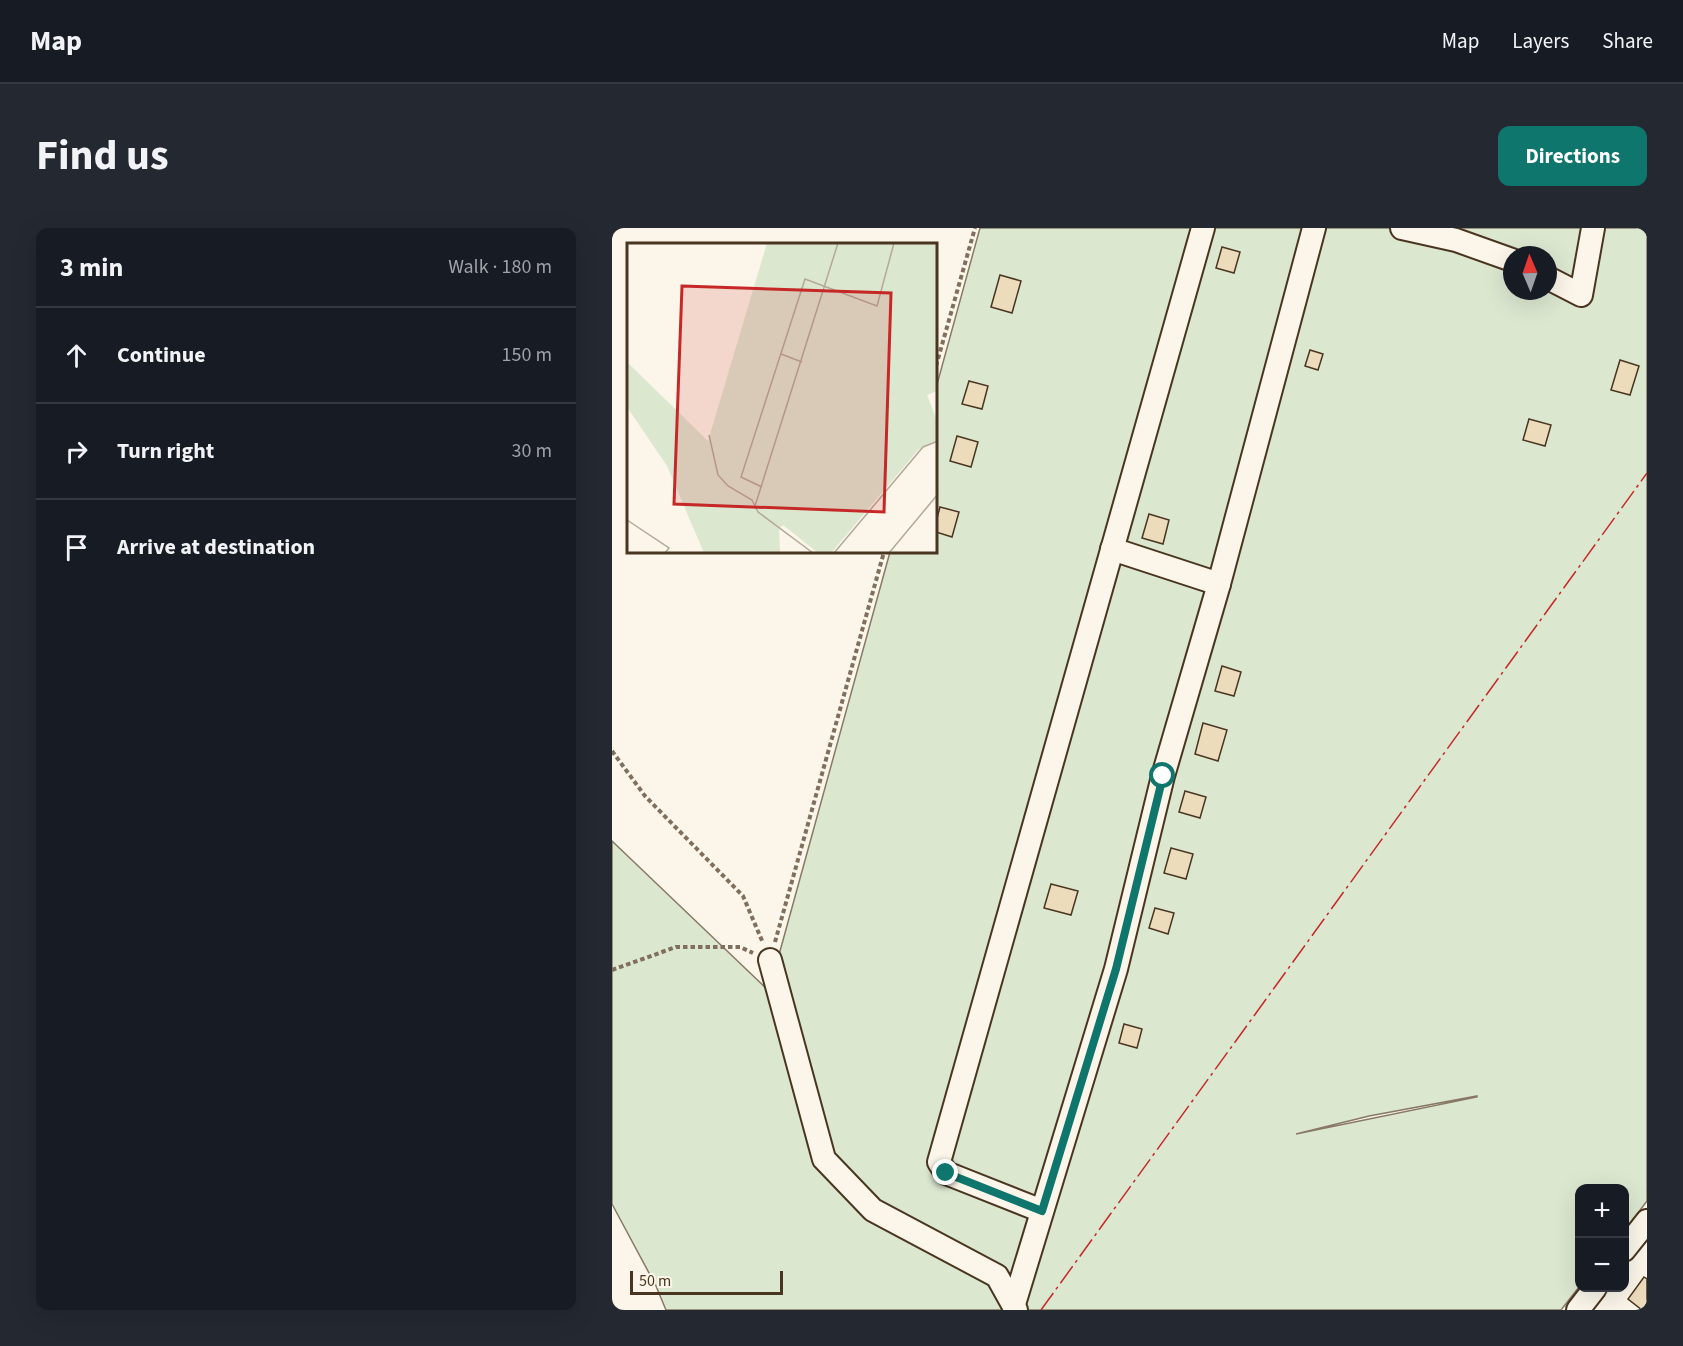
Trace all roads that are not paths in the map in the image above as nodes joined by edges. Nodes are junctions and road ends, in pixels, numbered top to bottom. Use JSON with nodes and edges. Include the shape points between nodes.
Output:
{"nodes":[{"id":1,"x":1203,"y":228,"type":"edge"},
{"id":2,"x":1314,"y":228,"type":"edge"},
{"id":3,"x":1402,"y":228,"type":"edge"},
{"id":4,"x":1593,"y":228,"type":"edge"},
{"id":5,"x":1503,"y":257,"type":"edge"},
{"id":6,"x":1557,"y":283,"type":"edge"},
{"id":7,"x":1112,"y":549,"type":"junction"},
{"id":8,"x":1219,"y":584,"type":"junction"},
{"id":9,"x":770,"y":960,"type":"road end"},
{"id":10,"x":1042,"y":1211,"type":"junction"},
{"id":11,"x":1647,"y":1221,"type":"edge"},
{"id":12,"x":1629,"y":1244,"type":"edge"},
{"id":13,"x":1591,"y":1292,"type":"edge"},
{"id":14,"x":1015,"y":1307,"type":"edge"},
{"id":15,"x":1578,"y":1310,"type":"edge"}],
"edges":[{"from":1,"to":7,"type":"street"},
{"from":2,"to":8,"type":"street"},
{"from":3,"to":5,"type":"street","via":[[1456,240]]},
{"from":4,"to":6,"type":"street","via":[[1581,295]]},
{"from":7,"to":8,"type":"street"},
{"from":7,"to":10,"type":"street","via":[[939,1162],[946,1173]]},
{"from":8,"to":10,"type":"street","via":[[1163,776],[1116,969]]},
{"from":9,"to":14,"type":"street","via":[[824,1159],[873,1210],[997,1276]]},
{"from":10,"to":14,"type":"street"},
{"from":11,"to":12,"type":"street"},
{"from":13,"to":15,"type":"street"}]}
